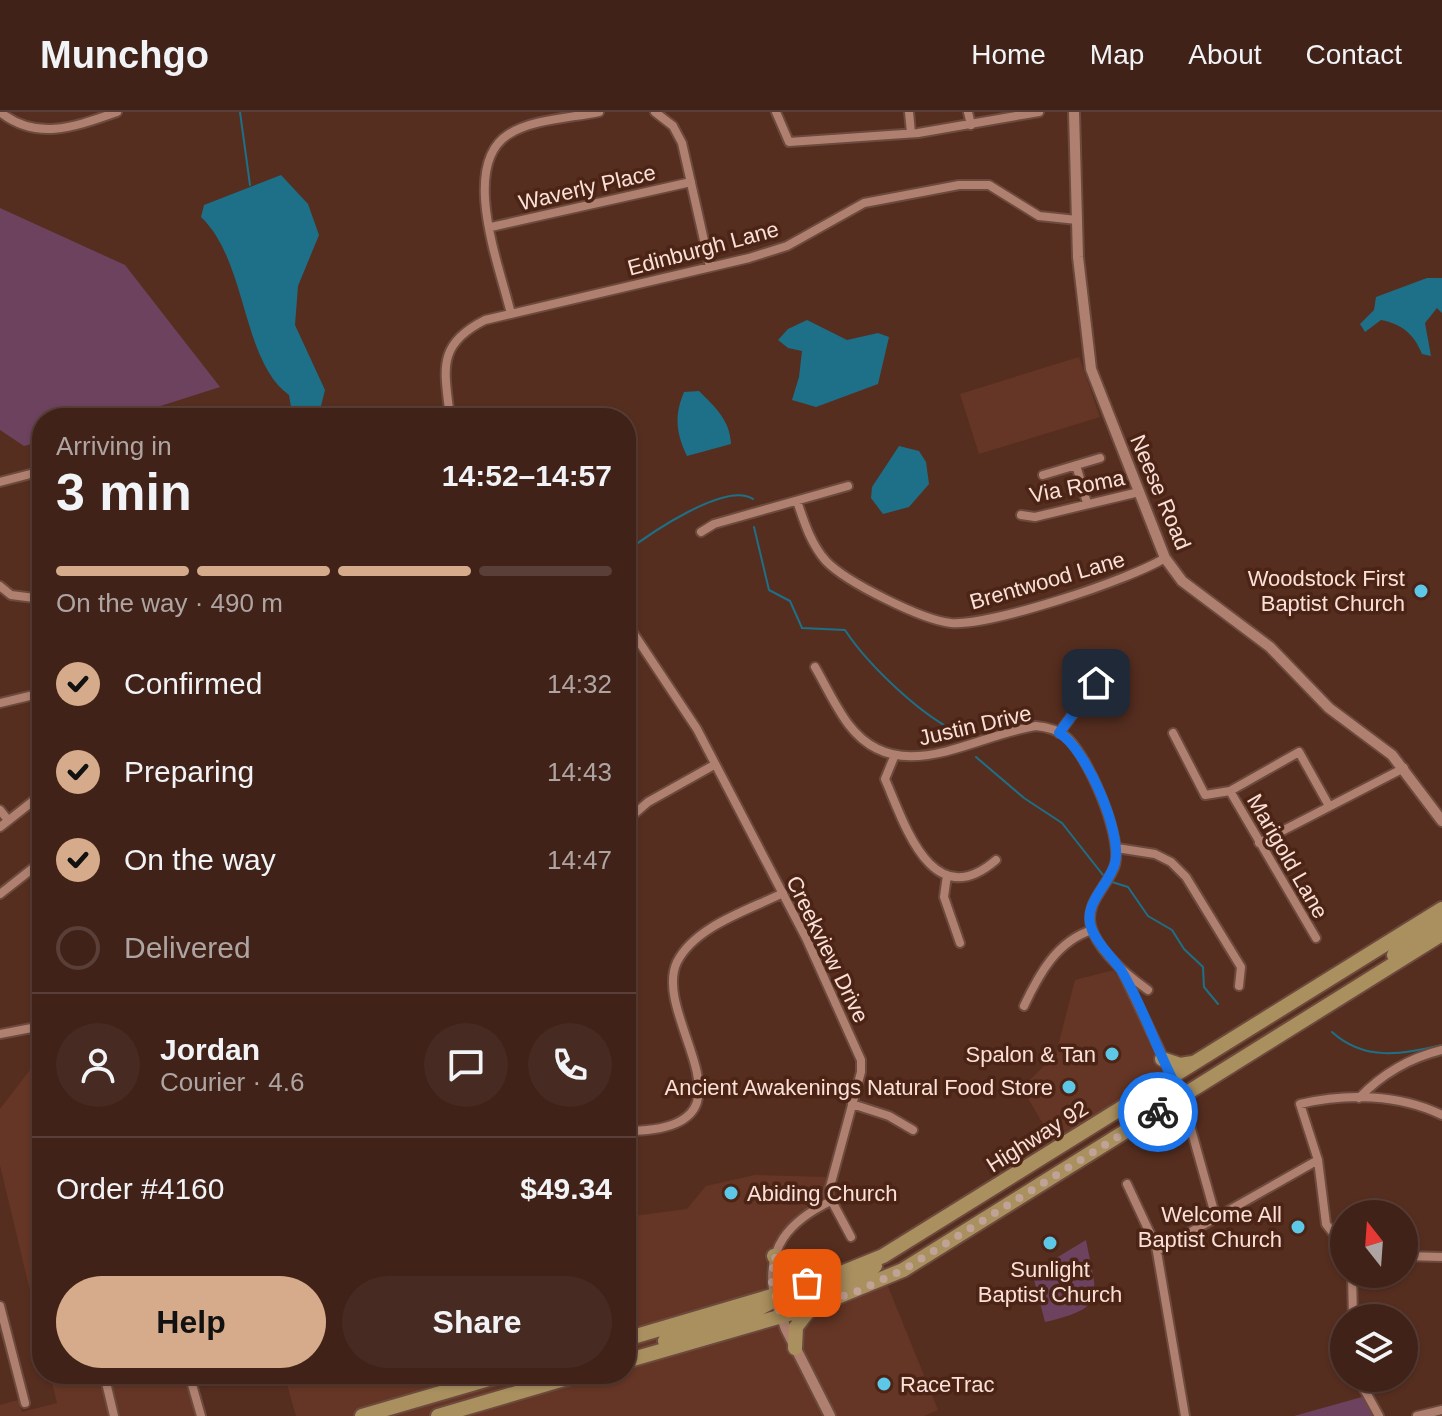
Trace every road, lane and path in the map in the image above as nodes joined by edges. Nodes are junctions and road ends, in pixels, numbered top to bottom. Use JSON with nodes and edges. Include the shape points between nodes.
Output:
{"nodes":[{"id":1,"x":0,"y":112,"type":"edge"},
{"id":2,"x":117,"y":112,"type":"edge"},
{"id":3,"x":599,"y":112,"type":"edge"},
{"id":4,"x":655,"y":112,"type":"edge"},
{"id":5,"x":776,"y":112,"type":"edge"},
{"id":6,"x":909,"y":112,"type":"edge"},
{"id":7,"x":968,"y":112,"type":"edge"},
{"id":8,"x":1039,"y":112,"type":"edge"},
{"id":9,"x":1074,"y":112,"type":"edge"},
{"id":10,"x":1021,"y":114,"type":"edge"},
{"id":11,"x":971,"y":125,"type":"junction"},
{"id":12,"x":911,"y":133,"type":"junction"},
{"id":13,"x":691,"y":182,"type":"junction"},
{"id":14,"x":1077,"y":220,"type":"junction"},
{"id":15,"x":491,"y":227,"type":"junction"},
{"id":16,"x":710,"y":267,"type":"junction"},
{"id":17,"x":511,"y":314,"type":"junction"},
{"id":18,"x":449,"y":408,"type":"edge"},
{"id":19,"x":1100,"y":458,"type":"dead end"},
{"id":20,"x":1076,"y":465,"type":"junction"},
{"id":21,"x":32,"y":474,"type":"edge"},
{"id":22,"x":1043,"y":475,"type":"dead end"},
{"id":23,"x":0,"y":482,"type":"edge"},
{"id":24,"x":848,"y":486,"type":"dead end"},
{"id":25,"x":1139,"y":492,"type":"junction"},
{"id":26,"x":797,"y":501,"type":"junction"},
{"id":27,"x":1087,"y":503,"type":"junction"},
{"id":28,"x":1021,"y":515,"type":"dead end"},
{"id":29,"x":701,"y":532,"type":"dead end"},
{"id":30,"x":1165,"y":558,"type":"junction"},
{"id":31,"x":0,"y":586,"type":"edge"},
{"id":32,"x":32,"y":599,"type":"edge"},
{"id":33,"x":636,"y":637,"type":"edge"},
{"id":34,"x":1101,"y":656,"type":"dead end"},
{"id":35,"x":815,"y":667,"type":"dead end"},
{"id":36,"x":32,"y":695,"type":"edge"},
{"id":37,"x":0,"y":703,"type":"edge"},
{"id":38,"x":1059,"y":733,"type":"junction"},
{"id":39,"x":1173,"y":733,"type":"dead end"},
{"id":40,"x":894,"y":757,"type":"junction"},
{"id":41,"x":714,"y":765,"type":"junction"},
{"id":42,"x":1404,"y":768,"type":"junction"},
{"id":43,"x":1230,"y":791,"type":"junction"},
{"id":44,"x":32,"y":802,"type":"edge"},
{"id":45,"x":1328,"y":804,"type":"junction"},
{"id":46,"x":0,"y":810,"type":"edge"},
{"id":47,"x":636,"y":812,"type":"edge"},
{"id":48,"x":8,"y":820,"type":"junction"},
{"id":49,"x":1442,"y":821,"type":"edge"},
{"id":50,"x":0,"y":827,"type":"edge"},
{"id":51,"x":1259,"y":843,"type":"junction"},
{"id":52,"x":1117,"y":848,"type":"junction"},
{"id":53,"x":996,"y":860,"type":"dead end"},
{"id":54,"x":32,"y":869,"type":"edge"},
{"id":55,"x":947,"y":875,"type":"junction"},
{"id":56,"x":783,"y":893,"type":"junction"},
{"id":57,"x":0,"y":894,"type":"edge"},
{"id":58,"x":1442,"y":909,"type":"edge"},
{"id":59,"x":1442,"y":922,"type":"edge"},
{"id":60,"x":1092,"y":930,"type":"junction"},
{"id":61,"x":1442,"y":934,"type":"edge"},
{"id":62,"x":1316,"y":938,"type":"dead end"},
{"id":63,"x":960,"y":943,"type":"dead end"},
{"id":64,"x":1121,"y":971,"type":"junction"},
{"id":65,"x":1368,"y":980,"type":"junction"},
{"id":66,"x":1239,"y":986,"type":"dead end"},
{"id":67,"x":1148,"y":990,"type":"dead end"},
{"id":68,"x":1024,"y":1006,"type":"dead end"},
{"id":69,"x":32,"y":1028,"type":"edge"},
{"id":70,"x":0,"y":1034,"type":"edge"},
{"id":71,"x":1442,"y":1050,"type":"edge"},
{"id":72,"x":1162,"y":1059,"type":"junction"},
{"id":73,"x":1197,"y":1062,"type":"junction"},
{"id":74,"x":1171,"y":1078,"type":"junction"},
{"id":75,"x":1182,"y":1097,"type":"junction"},
{"id":76,"x":1359,"y":1098,"type":"junction"},
{"id":77,"x":852,"y":1104,"type":"junction"},
{"id":78,"x":1158,"y":1112,"type":"junction"},
{"id":79,"x":1442,"y":1115,"type":"edge"},
{"id":80,"x":1188,"y":1117,"type":"junction"},
{"id":81,"x":913,"y":1130,"type":"dead end"},
{"id":82,"x":636,"y":1131,"type":"edge"},
{"id":83,"x":1318,"y":1160,"type":"junction"},
{"id":84,"x":1127,"y":1184,"type":"dead end"},
{"id":85,"x":831,"y":1201,"type":"junction"},
{"id":86,"x":1216,"y":1218,"type":"junction"},
{"id":87,"x":1330,"y":1229,"type":"edge"},
{"id":88,"x":851,"y":1237,"type":"dead end"},
{"id":89,"x":1157,"y":1251,"type":"junction"},
{"id":90,"x":890,"y":1252,"type":"junction"},
{"id":91,"x":774,"y":1256,"type":"junction"},
{"id":92,"x":1418,"y":1256,"type":"edge"},
{"id":93,"x":1442,"y":1257,"type":"edge"},
{"id":94,"x":819,"y":1282,"type":"junction"},
{"id":95,"x":774,"y":1296,"type":"junction"},
{"id":96,"x":0,"y":1306,"type":"edge"},
{"id":97,"x":813,"y":1307,"type":"junction"},
{"id":98,"x":781,"y":1316,"type":"junction"},
{"id":99,"x":765,"y":1320,"type":"junction"},
{"id":100,"x":636,"y":1336,"type":"edge"},
{"id":101,"x":792,"y":1342,"type":"junction"},
{"id":102,"x":13,"y":1356,"type":"junction"},
{"id":103,"x":636,"y":1356,"type":"edge"},
{"id":104,"x":636,"y":1358,"type":"edge"},
{"id":105,"x":0,"y":1359,"type":"edge"},
{"id":106,"x":106,"y":1384,"type":"edge"},
{"id":107,"x":192,"y":1384,"type":"edge"},
{"id":108,"x":477,"y":1384,"type":"edge"},
{"id":109,"x":547,"y":1384,"type":"edge"},
{"id":110,"x":1366,"y":1392,"type":"edge"},
{"id":111,"x":25,"y":1403,"type":"dead end"},
{"id":112,"x":1442,"y":1410,"type":"edge"},
{"id":113,"x":397,"y":1411,"type":"edge"},
{"id":114,"x":114,"y":1416,"type":"edge"},
{"id":115,"x":201,"y":1416,"type":"edge"},
{"id":116,"x":362,"y":1416,"type":"edge"},
{"id":117,"x":438,"y":1416,"type":"edge"},
{"id":118,"x":830,"y":1416,"type":"edge"},
{"id":119,"x":1185,"y":1416,"type":"edge"},
{"id":120,"x":1379,"y":1416,"type":"edge"},
{"id":121,"x":1417,"y":1416,"type":"edge"}],
"edges":[{"from":1,"to":2,"type":"street","via":[[24,127],[49,131]]},
{"from":3,"to":15,"type":"street","via":[[524,128],[498,144],[488,157],[482,186]]},
{"from":4,"to":13,"type":"street","via":[[673,126],[682,143]]},
{"from":5,"to":12,"type":"street","via":[[789,142]]},
{"from":6,"to":12,"type":"street"},
{"from":7,"to":11,"type":"street"},
{"from":8,"to":10,"type":"street"},
{"from":9,"to":14,"type":"street","name":"Neese Road"},
{"from":10,"to":11,"type":"street"},
{"from":11,"to":12,"type":"street"},
{"from":13,"to":15,"type":"street","name":"Waverly Place"},
{"from":13,"to":16,"type":"street"},
{"from":14,"to":16,"type":"street","name":"Edinburgh Lane","via":[[1039,216],[989,185],[959,185],[864,203],[787,246]]},
{"from":14,"to":25,"type":"street","name":"Neese Road","via":[[1091,369]]},
{"from":15,"to":17,"type":"street"},
{"from":16,"to":17,"type":"street","name":"Edinburgh Lane"},
{"from":17,"to":18,"type":"street","name":"Edinburgh Lane","via":[[485,320],[456,339],[444,370]]},
{"from":19,"to":20,"type":"street"},
{"from":20,"to":22,"type":"street"},
{"from":20,"to":27,"type":"street"},
{"from":21,"to":23,"type":"street"},
{"from":24,"to":26,"type":"street"},
{"from":25,"to":27,"type":"street","name":"Via Roma"},
{"from":25,"to":30,"type":"street","name":"Neese Road"},
{"from":26,"to":29,"type":"street"},
{"from":26,"to":30,"type":"street","name":"Brentwood Lane","via":[[827,562],[871,589],[947,622],[984,621],[1121,578]]},
{"from":27,"to":28,"type":"street","name":"Via Roma","via":[[1035,517]]},
{"from":30,"to":42,"type":"street","name":"Neese Road","via":[[1182,581],[1270,647],[1342,718]]},
{"from":31,"to":32,"type":"street","via":[[11,595]]},
{"from":33,"to":41,"type":"street","name":"Creekview Drive","via":[[688,713]]},
{"from":34,"to":38,"type":"street","via":[[1096,683]]},
{"from":35,"to":40,"type":"street","name":"Justin Drive","via":[[849,725]]},
{"from":36,"to":37,"type":"street"},
{"from":38,"to":40,"type":"street","name":"Justin Drive","via":[[1036,726],[921,758]]},
{"from":38,"to":52,"type":"street","name":"Justin Drive","via":[[1077,748],[1111,822]]},
{"from":39,"to":43,"type":"street","via":[[1205,795]]},
{"from":40,"to":55,"type":"street","via":[[885,779],[902,817],[927,864]]},
{"from":41,"to":47,"type":"street"},
{"from":41,"to":56,"type":"street","name":"Creekview Drive"},
{"from":42,"to":45,"type":"street"},
{"from":42,"to":49,"type":"street","name":"Neese Road"},
{"from":43,"to":45,"type":"street","via":[[1299,752]]},
{"from":43,"to":51,"type":"street","name":"Marigold Lane"},
{"from":44,"to":48,"type":"street"},
{"from":45,"to":51,"type":"street"},
{"from":46,"to":48,"type":"street"},
{"from":48,"to":50,"type":"street"},
{"from":51,"to":62,"type":"street","name":"Marigold Lane"},
{"from":52,"to":60,"type":"street","via":[[1115,865],[1091,905]]},
{"from":52,"to":66,"type":"street","via":[[1155,854],[1186,877],[1241,967]]},
{"from":53,"to":55,"type":"street","via":[[968,878]]},
{"from":54,"to":57,"type":"street"},
{"from":55,"to":63,"type":"street","via":[[944,897]]},
{"from":56,"to":77,"type":"street","name":"Creekview Drive","via":[[861,1060]]},
{"from":56,"to":82,"type":"street","via":[[707,931],[683,952],[674,968],[674,995],[700,1079],[696,1100],[674,1125]]},
{"from":58,"to":73,"type":"main road","name":"Highway 92"},
{"from":59,"to":65,"type":"main road","via":[[1394,954]]},
{"from":60,"to":64,"type":"street"},
{"from":60,"to":68,"type":"street","via":[[1064,944],[1036,980]]},
{"from":61,"to":65,"type":"main road","name":"Highway 92"},
{"from":64,"to":67,"type":"street"},
{"from":64,"to":72,"type":"street"},
{"from":65,"to":75,"type":"main road","name":"Highway 92"},
{"from":69,"to":70,"type":"street"},
{"from":71,"to":76,"type":"street","via":[[1390,1071]]},
{"from":72,"to":73,"type":"main road","via":[[1180,1065]]},
{"from":72,"to":74,"type":"street"},
{"from":73,"to":74,"type":"main road","name":"Highway 92"},
{"from":74,"to":75,"type":"street"},
{"from":74,"to":90,"type":"main road","name":"Highway 92"},
{"from":75,"to":78,"type":"main road","name":"Highway 92"},
{"from":75,"to":80,"type":"street"},
{"from":76,"to":79,"type":"street","via":[[1421,1105]]},
{"from":76,"to":83,"type":"street","via":[[1300,1104]]},
{"from":77,"to":81,"type":"street"},
{"from":77,"to":85,"type":"street","name":"Creekview Drive","via":[[829,1183]]},
{"from":78,"to":80,"type":"main road","via":[[1174,1110]]},
{"from":78,"to":97,"type":"main road","name":"Highway 92","via":[[903,1270]]},
{"from":80,"to":86,"type":"street"},
{"from":83,"to":86,"type":"street"},
{"from":83,"to":87,"type":"street"},
{"from":84,"to":89,"type":"street"},
{"from":85,"to":88,"type":"street"},
{"from":85,"to":91,"type":"street","via":[[792,1224]]},
{"from":86,"to":89,"type":"street"},
{"from":89,"to":119,"type":"street"},
{"from":90,"to":94,"type":"main road","name":"Highway 92"},
{"from":90,"to":98,"type":"main road","via":[[859,1278],[795,1301]]},
{"from":91,"to":94,"type":"main road","via":[[787,1277]]},
{"from":91,"to":95,"type":"street"},
{"from":92,"to":93,"type":"street"},
{"from":94,"to":95,"type":"main road","name":"Highway 92"},
{"from":95,"to":98,"type":"street"},
{"from":95,"to":100,"type":"main road","name":"Highway 92"},
{"from":95,"to":103,"type":"main road","via":[[758,1310]]},
{"from":96,"to":102,"type":"street"},
{"from":97,"to":98,"type":"main road","name":"Highway 92"},
{"from":97,"to":101,"type":"main road","via":[[796,1327]]},
{"from":98,"to":99,"type":"main road","name":"Highway 92"},
{"from":98,"to":101,"type":"street"},
{"from":99,"to":101,"type":"main road"},
{"from":99,"to":104,"type":"main road","name":"Highway 92"},
{"from":101,"to":118,"type":"street"},
{"from":102,"to":105,"type":"street"},
{"from":102,"to":111,"type":"street"},
{"from":106,"to":114,"type":"street"},
{"from":107,"to":115,"type":"street"},
{"from":108,"to":113,"type":"main road"},
{"from":109,"to":117,"type":"main road"},
{"from":110,"to":120,"type":"street"},
{"from":112,"to":121,"type":"street"},
{"from":113,"to":116,"type":"main road"}]}
